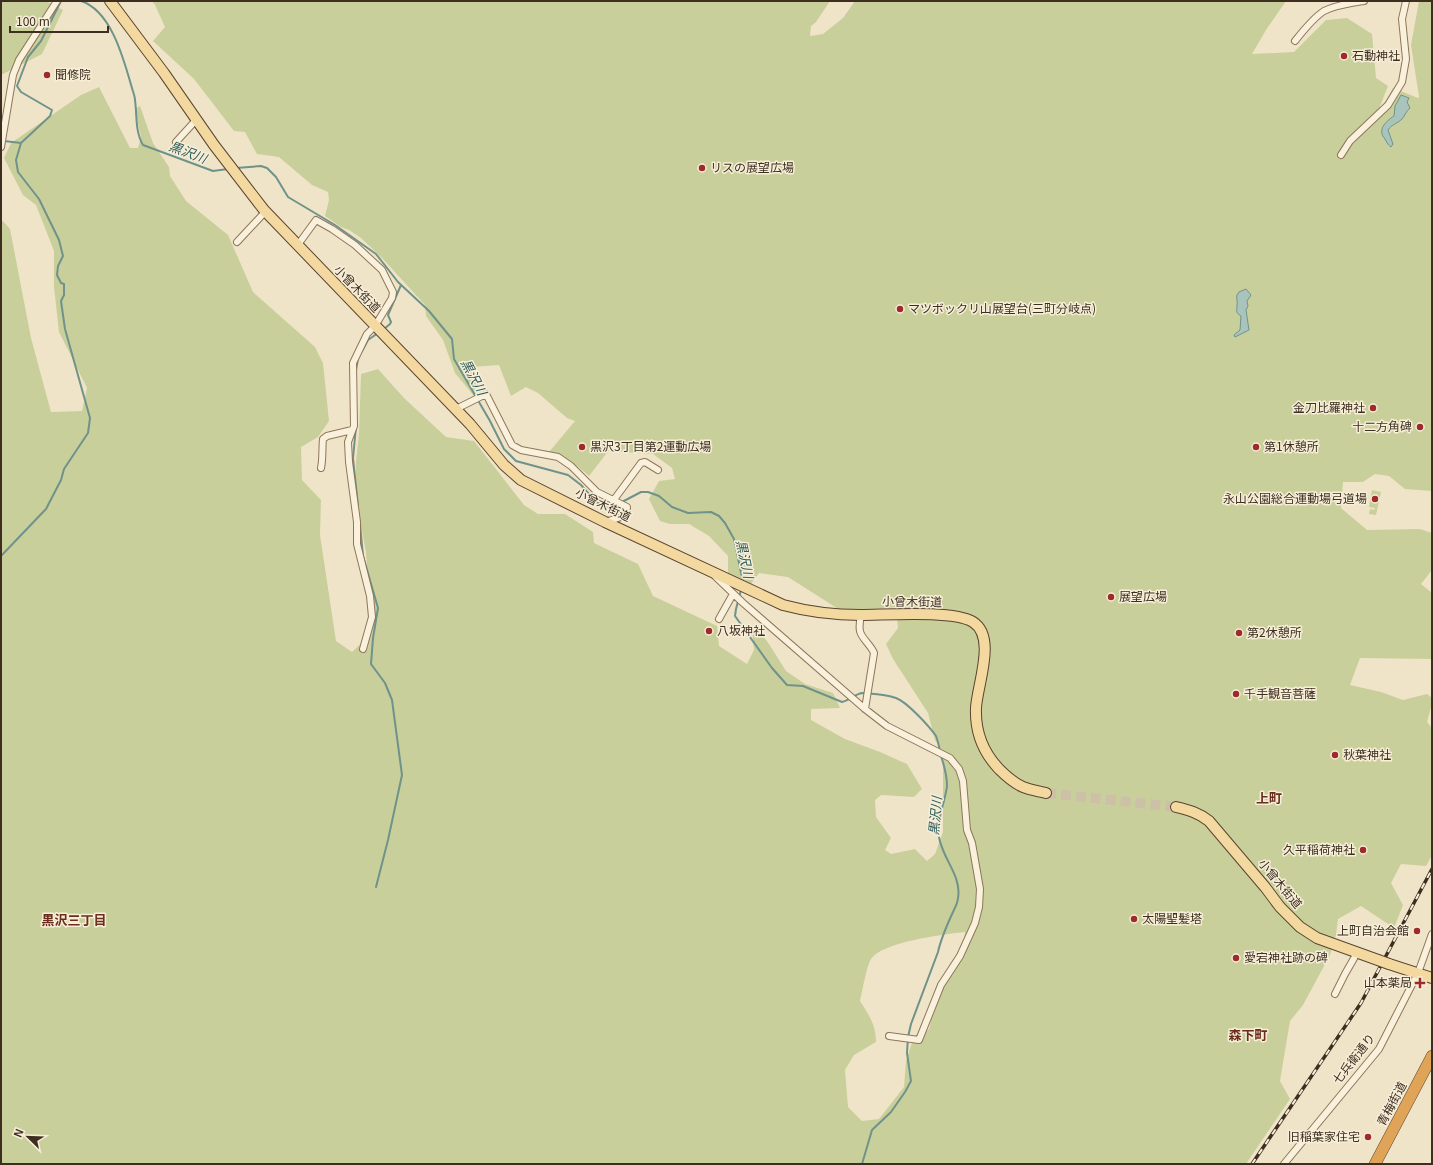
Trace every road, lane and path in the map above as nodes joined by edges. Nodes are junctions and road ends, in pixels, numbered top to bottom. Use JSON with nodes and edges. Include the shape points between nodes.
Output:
{"nodes":[{"id":1,"x":57,"y":1,"type":"edge"},
{"id":2,"x":110,"y":1,"type":"edge"},
{"id":3,"x":1364,"y":1,"type":"edge"},
{"id":4,"x":1406,"y":1,"type":"edge"},
{"id":5,"x":1295,"y":41,"type":"dead end"},
{"id":6,"x":197,"y":119,"type":"junction"},
{"id":7,"x":176,"y":142,"type":"dead end"},
{"id":8,"x":1,"y":147,"type":"edge"},
{"id":9,"x":1341,"y":155,"type":"dead end"},
{"id":10,"x":266,"y":212,"type":"junction"},
{"id":11,"x":236,"y":242,"type":"dead end"},
{"id":12,"x":297,"y":246,"type":"junction"},
{"id":13,"x":378,"y":330,"type":"junction"},
{"id":14,"x":456,"y":409,"type":"junction"},
{"id":15,"x":352,"y":430,"type":"junction"},
{"id":16,"x":320,"y":468,"type":"dead end"},
{"id":17,"x":658,"y":470,"type":"dead end"},
{"id":18,"x":614,"y":501,"type":"junction"},
{"id":19,"x":605,"y":522,"type":"junction"},
{"id":20,"x":739,"y":591,"type":"junction"},
{"id":21,"x":861,"y":615,"type":"junction"},
{"id":22,"x":719,"y":619,"type":"dead end"},
{"id":23,"x":363,"y":649,"type":"dead end"},
{"id":24,"x":865,"y":709,"type":"junction"},
{"id":25,"x":1046,"y":793,"type":"tunnel mouth"},
{"id":26,"x":1176,"y":807,"type":"tunnel mouth"},
{"id":27,"x":1432,"y":934,"type":"edge"},
{"id":28,"x":1357,"y":953,"type":"junction"},
{"id":29,"x":1418,"y":973,"type":"junction"},
{"id":30,"x":1432,"y":978,"type":"edge"},
{"id":31,"x":1335,"y":994,"type":"dead end"},
{"id":32,"x":889,"y":1036,"type":"dead end"},
{"id":33,"x":1432,"y":1056,"type":"edge"},
{"id":34,"x":1284,"y":1164,"type":"edge"},
{"id":35,"x":1376,"y":1164,"type":"edge"}],
"edges":[{"from":1,"to":8,"type":"street","via":[[13,75]]},
{"from":2,"to":6,"type":"main road","name":"小曾木街道"},
{"from":3,"to":5,"type":"street","via":[[1338,6],[1324,12],[1307,26]]},
{"from":4,"to":9,"type":"street","via":[[1402,19],[1406,59],[1402,82],[1388,105],[1350,141]]},
{"from":6,"to":7,"type":"street"},
{"from":6,"to":10,"type":"main road","name":"小曾木街道"},
{"from":10,"to":11,"type":"street"},
{"from":10,"to":12,"type":"main road","name":"小曾木街道"},
{"from":12,"to":13,"type":"main road","name":"小曾木街道"},
{"from":12,"to":13,"type":"street","via":[[316,220],[356,245],[382,270],[393,292]]},
{"from":13,"to":14,"type":"main road","name":"小曾木街道"},
{"from":13,"to":15,"type":"street","via":[[367,334],[353,363]]},
{"from":14,"to":18,"type":"street","via":[[486,394],[512,445],[521,450],[552,455],[566,462],[597,492]]},
{"from":14,"to":19,"type":"main road","name":"小曾木街道","via":[[504,465],[521,480]]},
{"from":15,"to":16,"type":"street","via":[[323,439]]},
{"from":15,"to":23,"type":"street","via":[[348,442],[357,544],[370,596],[372,616]]},
{"from":17,"to":18,"type":"street","via":[[645,462],[641,463]]},
{"from":18,"to":19,"type":"street","via":[[627,507],[627,511],[623,516]]},
{"from":19,"to":20,"type":"main road","name":"小曾木街道","via":[[709,571]]},
{"from":20,"to":21,"type":"main road","name":"小曾木街道","via":[[803,610]]},
{"from":20,"to":22,"type":"street"},
{"from":20,"to":24,"type":"street","via":[[742,602]]},
{"from":21,"to":24,"type":"street","via":[[860,631],[874,653]]},
{"from":21,"to":25,"type":"main road","name":"小曾木街道","via":[[947,616],[962,618],[980,629],[986,647],[976,708],[979,738],[992,763],[1006,776],[1023,787]]},
{"from":24,"to":32,"type":"street","via":[[887,726],[946,755],[959,769],[963,781],[967,830],[972,843],[980,889],[975,923],[960,956],[941,985],[919,1040]]},
{"from":26,"to":28,"type":"main road","name":"小曾木街道","via":[[1190,810],[1209,821],[1280,907],[1300,927],[1317,938]]},
{"from":27,"to":29,"type":"street","name":"七兵衛通り"},
{"from":28,"to":29,"type":"main road","name":"小曾木街道","bridge":true},
{"from":28,"to":31,"type":"street"},
{"from":29,"to":30,"type":"main road"},
{"from":29,"to":34,"type":"street","name":"七兵衛通り","via":[[1379,1049]]},
{"from":33,"to":35,"type":"highway","name":"青梅街道"}]}
